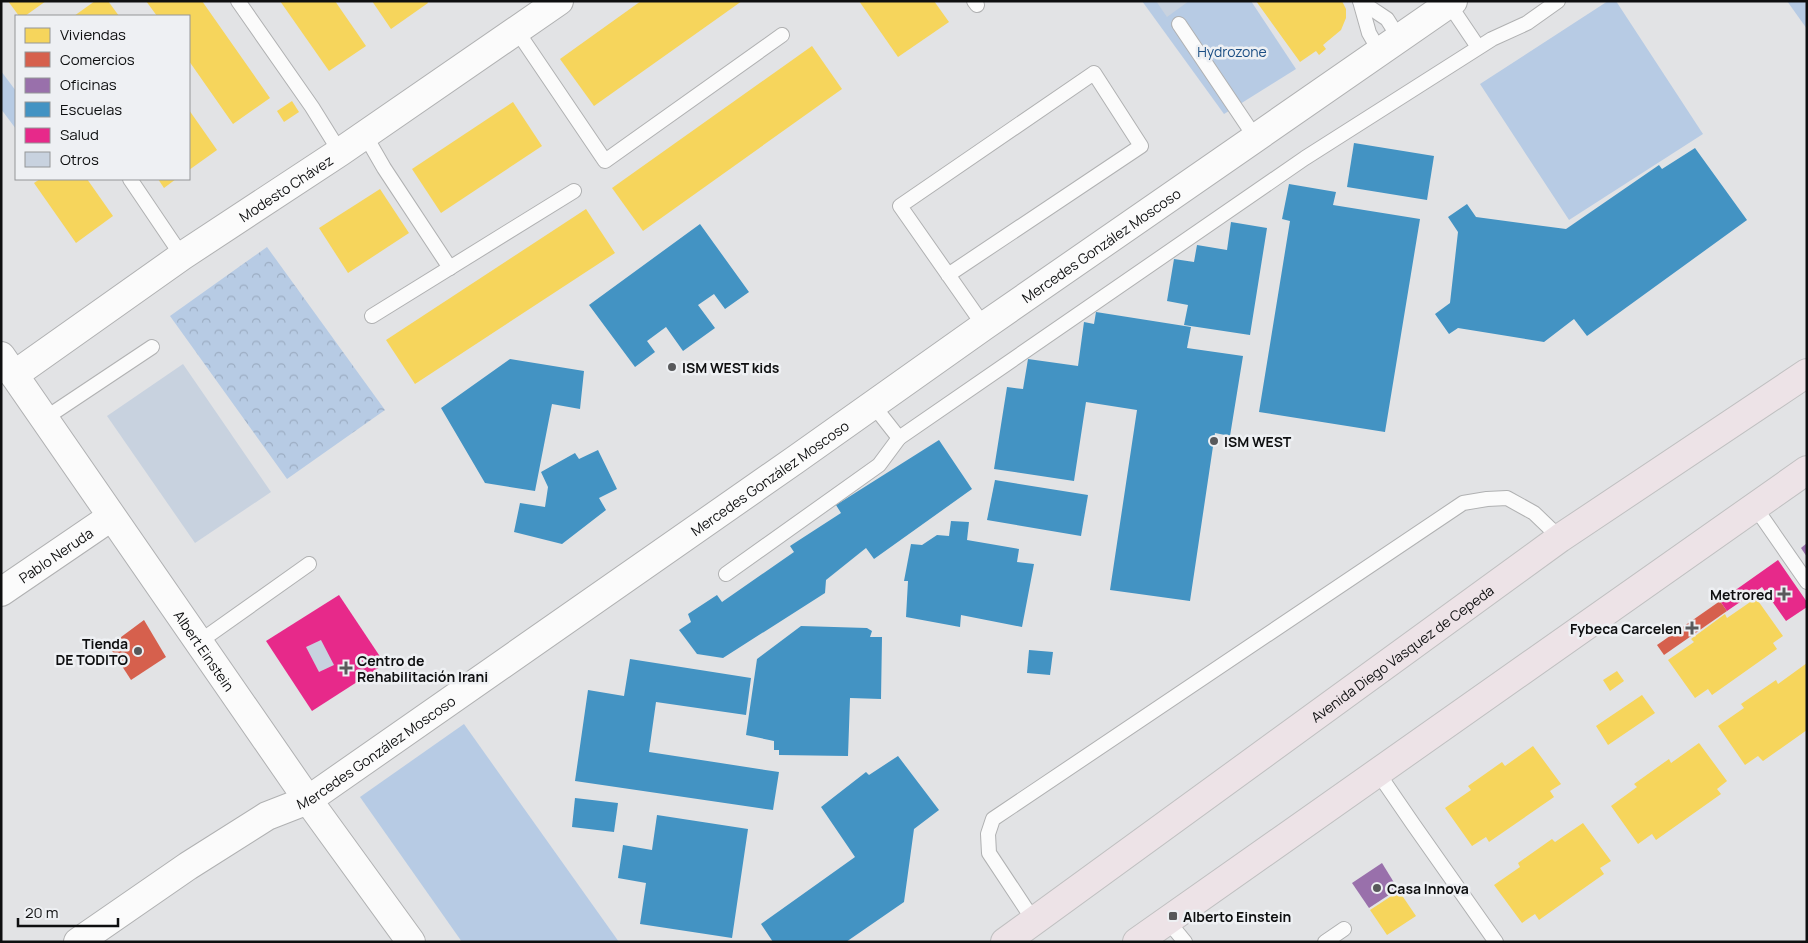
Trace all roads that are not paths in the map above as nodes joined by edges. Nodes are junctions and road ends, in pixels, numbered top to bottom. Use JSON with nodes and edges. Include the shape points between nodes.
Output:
{"nodes":[{"id":1,"x":238,"y":1,"type":"edge"},
{"id":2,"x":559,"y":1,"type":"edge"},
{"id":3,"x":1360,"y":1,"type":"edge"},
{"id":4,"x":1558,"y":1,"type":"edge"},
{"id":5,"x":1451,"y":3,"type":"edge"},
{"id":6,"x":1179,"y":24,"type":"dead end"},
{"id":7,"x":518,"y":32,"type":"junction"},
{"id":8,"x":782,"y":35,"type":"dead end"},
{"id":9,"x":1389,"y":45,"type":"junction"},
{"id":10,"x":1478,"y":47,"type":"junction"},
{"id":11,"x":365,"y":135,"type":"junction"},
{"id":12,"x":1255,"y":136,"type":"junction"},
{"id":13,"x":340,"y":152,"type":"junction"},
{"id":14,"x":131,"y":180,"type":"edge"},
{"id":15,"x":574,"y":191,"type":"dead end"},
{"id":16,"x":182,"y":256,"type":"junction"},
{"id":17,"x":450,"y":268,"type":"junction"},
{"id":18,"x":948,"y":275,"type":"junction"},
{"id":19,"x":372,"y":316,"type":"dead end"},
{"id":20,"x":984,"y":326,"type":"junction"},
{"id":21,"x":152,"y":346,"type":"dead end"},
{"id":22,"x":8,"y":365,"type":"edge"},
{"id":23,"x":1807,"y":373,"type":"edge"},
{"id":24,"x":873,"y":405,"type":"junction"},
{"id":25,"x":44,"y":419,"type":"junction"},
{"id":26,"x":899,"y":438,"type":"junction"},
{"id":27,"x":1807,"y":470,"type":"edge"},
{"id":28,"x":1755,"y":507,"type":"junction"},
{"id":29,"x":111,"y":517,"type":"junction"},
{"id":30,"x":1560,"y":538,"type":"junction"},
{"id":31,"x":309,"y":564,"type":"dead end"},
{"id":32,"x":726,"y":574,"type":"dead end"},
{"id":33,"x":1807,"y":582,"type":"edge"},
{"id":34,"x":1,"y":592,"type":"edge"},
{"id":35,"x":199,"y":642,"type":"junction"},
{"id":36,"x":1378,"y":773,"type":"junction"},
{"id":37,"x":308,"y":800,"type":"junction"},
{"id":38,"x":1167,"y":920,"type":"junction"},
{"id":39,"x":1034,"y":921,"type":"junction"},
{"id":40,"x":1344,"y":929,"type":"dead end"},
{"id":41,"x":78,"y":942,"type":"edge"},
{"id":42,"x":411,"y":942,"type":"edge"},
{"id":43,"x":1005,"y":942,"type":"edge"},
{"id":44,"x":1137,"y":942,"type":"edge"},
{"id":45,"x":1186,"y":942,"type":"edge"},
{"id":46,"x":1325,"y":942,"type":"edge"},
{"id":47,"x":1496,"y":942,"type":"edge"}],
"edges":[{"from":1,"to":13,"type":"lane"},
{"from":2,"to":7,"type":"street","name":"Modesto Chávez"},
{"from":3,"to":9,"type":"lane","via":[[1369,33]]},
{"from":3,"to":9,"type":"lane","via":[[1386,19]]},
{"from":4,"to":10,"type":"lane","via":[[1526,23]]},
{"from":5,"to":9,"type":"street","name":"Mercedes González Moscoso"},
{"from":5,"to":10,"type":"lane"},
{"from":6,"to":12,"type":"lane"},
{"from":7,"to":8,"type":"lane","via":[[606,161]]},
{"from":7,"to":11,"type":"street","name":"Modesto Chávez"},
{"from":9,"to":12,"type":"street","name":"Mercedes González Moscoso"},
{"from":10,"to":26,"type":"lane","via":[[1305,158]]},
{"from":11,"to":13,"type":"street","name":"Modesto Chávez"},
{"from":11,"to":17,"type":"lane"},
{"from":12,"to":20,"type":"street","name":"Mercedes González Moscoso"},
{"from":13,"to":16,"type":"street","name":"Modesto Chávez"},
{"from":14,"to":16,"type":"lane"},
{"from":15,"to":17,"type":"lane"},
{"from":16,"to":22,"type":"street","name":"Modesto Chávez"},
{"from":17,"to":19,"type":"lane"},
{"from":18,"to":18,"type":"lane","via":[[1141,146],[1094,73],[900,206]]},
{"from":18,"to":20,"type":"lane"},
{"from":20,"to":24,"type":"street","name":"Mercedes González Moscoso"},
{"from":21,"to":25,"type":"lane"},
{"from":22,"to":25,"type":"street","name":"Albert Einstein"},
{"from":23,"to":30,"type":"main road","name":"Avenida Diego Vasquez de Cepeda"},
{"from":24,"to":26,"type":"lane"},
{"from":24,"to":37,"type":"street","name":"Mercedes González Moscoso"},
{"from":25,"to":29,"type":"street","name":"Albert Einstein"},
{"from":26,"to":32,"type":"lane","via":[[880,465]]},
{"from":27,"to":28,"type":"main road"},
{"from":28,"to":33,"type":"lane"},
{"from":28,"to":36,"type":"main road"},
{"from":29,"to":34,"type":"street","name":"Pablo Neruda"},
{"from":29,"to":35,"type":"street","name":"Albert Einstein"},
{"from":30,"to":39,"type":"main road","name":"Avenida Diego Vasquez de Cepeda"},
{"from":30,"to":39,"type":"lane","via":[[1534,513],[1507,498],[1464,503],[993,819],[988,834],[988,853]]},
{"from":31,"to":35,"type":"lane"},
{"from":35,"to":37,"type":"street","name":"Albert Einstein"},
{"from":36,"to":38,"type":"main road"},
{"from":36,"to":47,"type":"lane"},
{"from":37,"to":41,"type":"street","name":"Mercedes González Moscoso","via":[[267,816]]},
{"from":37,"to":42,"type":"street","name":"Albert Einstein"},
{"from":38,"to":44,"type":"main road"},
{"from":38,"to":45,"type":"lane"},
{"from":39,"to":43,"type":"main road","name":"Avenida Diego Vasquez de Cepeda"},
{"from":40,"to":46,"type":"lane"}]}
